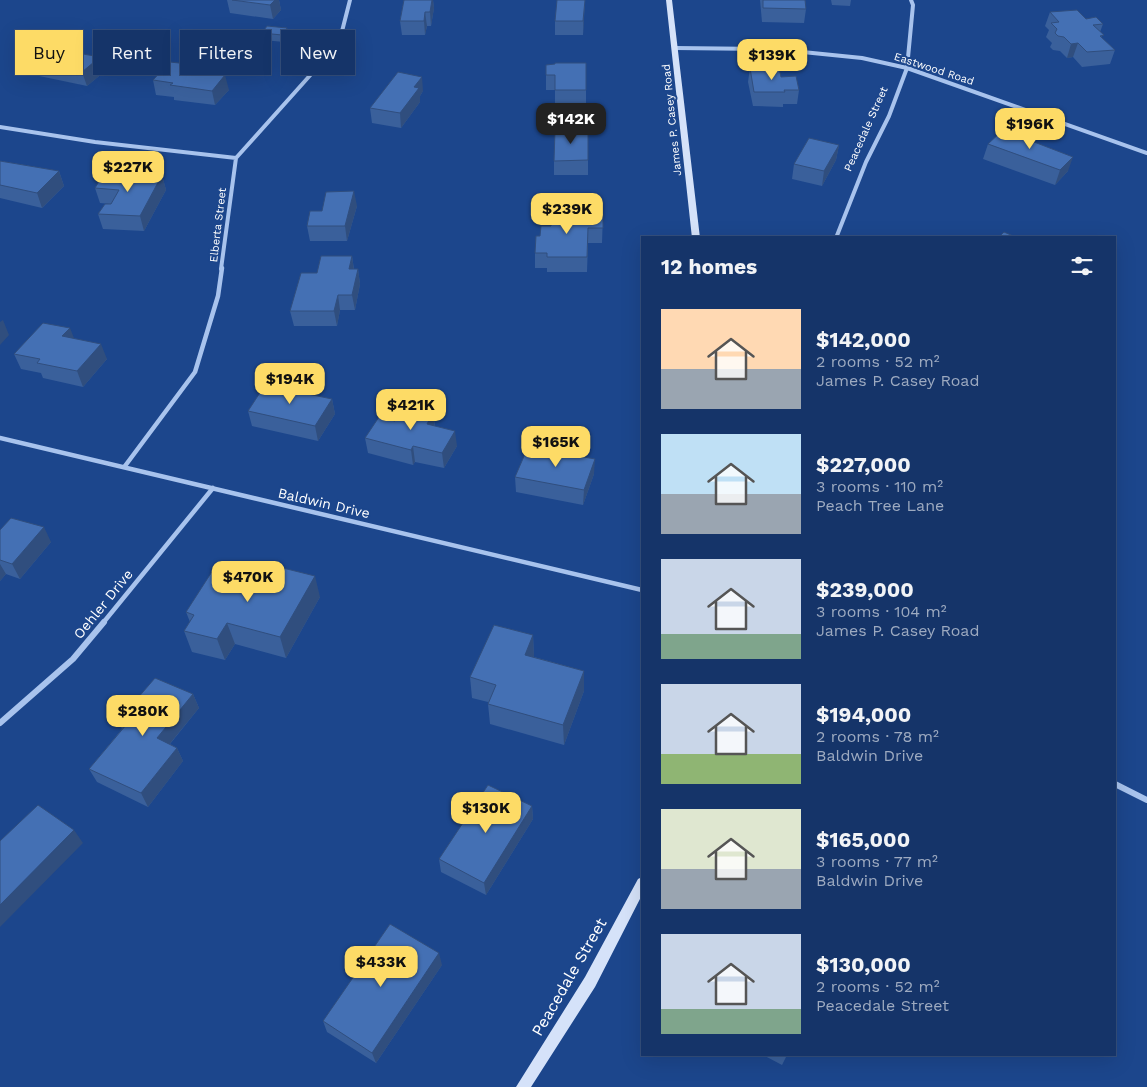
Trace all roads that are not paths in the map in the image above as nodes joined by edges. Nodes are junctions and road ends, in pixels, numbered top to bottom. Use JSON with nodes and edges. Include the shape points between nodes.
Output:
{"nodes":[{"id":1,"x":350,"y":0,"type":"edge"},
{"id":2,"x":669,"y":0,"type":"edge"},
{"id":3,"x":911,"y":0,"type":"edge"},
{"id":4,"x":675,"y":48,"type":"junction"},
{"id":5,"x":907,"y":68,"type":"junction"},
{"id":6,"x":0,"y":127,"type":"edge"},
{"id":7,"x":1147,"y":153,"type":"edge"},
{"id":8,"x":236,"y":158,"type":"junction"},
{"id":9,"x":696,"y":236,"type":"edge"},
{"id":10,"x":837,"y":236,"type":"edge"},
{"id":11,"x":0,"y":438,"type":"edge"},
{"id":12,"x":125,"y":466,"type":"junction"},
{"id":13,"x":213,"y":488,"type":"junction"},
{"id":14,"x":641,"y":590,"type":"edge"},
{"id":15,"x":0,"y":723,"type":"edge"},
{"id":16,"x":1116,"y":784,"type":"edge"},
{"id":17,"x":1147,"y":800,"type":"edge"},
{"id":18,"x":641,"y":885,"type":"edge"},
{"id":19,"x":523,"y":1087,"type":"edge"}],
"edges":[{"from":1,"to":8,"type":"street","via":[[339,43]]},
{"from":2,"to":4,"type":"main road","name":"James P. Casey Road"},
{"from":3,"to":5,"type":"street","name":"Peacedale Street"},
{"from":4,"to":5,"type":"street","name":"Eastwood Road","via":[[773,49],[862,58]]},
{"from":4,"to":9,"type":"main road","name":"James P. Casey Road"},
{"from":5,"to":7,"type":"street","name":"Eastwood Road"},
{"from":5,"to":10,"type":"street","name":"Peacedale Street"},
{"from":6,"to":8,"type":"street"},
{"from":8,"to":12,"type":"street","name":"Elberta Street","via":[[218,296],[195,372]]},
{"from":11,"to":12,"type":"street","name":"Baldwin Drive"},
{"from":12,"to":13,"type":"street","name":"Baldwin Drive"},
{"from":13,"to":14,"type":"street","name":"Baldwin Drive"},
{"from":13,"to":15,"type":"street","name":"Oehler Drive","via":[[73,659]]},
{"from":16,"to":17,"type":"street"},
{"from":18,"to":19,"type":"main road","name":"Peacedale Street","via":[[590,982]]}]}
